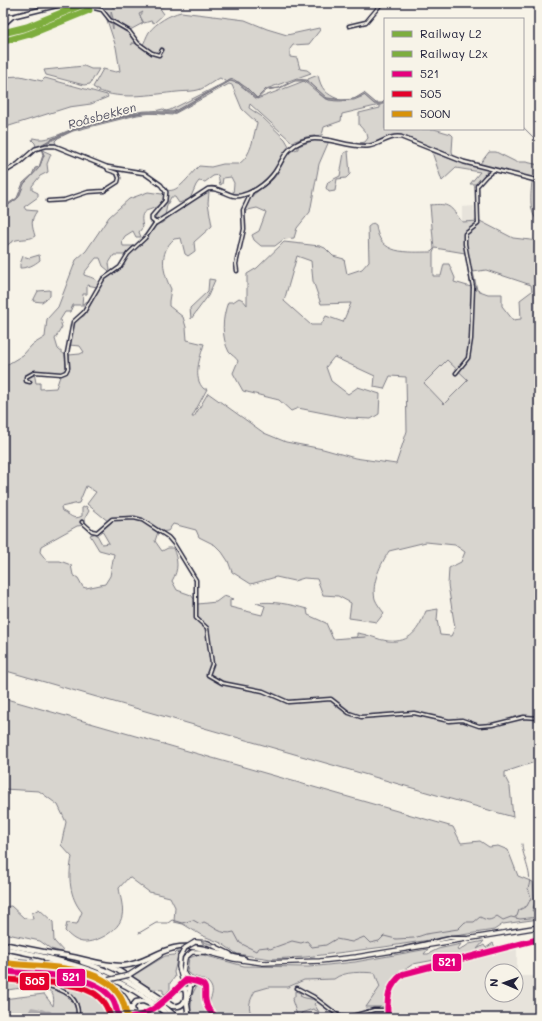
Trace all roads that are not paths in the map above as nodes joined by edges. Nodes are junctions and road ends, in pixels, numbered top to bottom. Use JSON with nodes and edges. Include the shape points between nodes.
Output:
{"nodes":[{"id":1,"x":67,"y":3,"type":"edge"},
{"id":2,"x":382,"y":3,"type":"edge"},
{"id":3,"x":4,"y":18,"type":"edge"},
{"id":4,"x":3,"y":25,"type":"edge"},
{"id":5,"x":349,"y":26,"type":"dead end"},
{"id":6,"x":3,"y":38,"type":"edge"},
{"id":7,"x":162,"y":50,"type":"dead end"},
{"id":8,"x":107,"y":167,"type":"junction"},
{"id":9,"x":494,"y":170,"type":"junction"},
{"id":10,"x":3,"y":173,"type":"edge"},
{"id":11,"x":539,"y":181,"type":"edge"},
{"id":12,"x":252,"y":191,"type":"junction"},
{"id":13,"x":48,"y":201,"type":"dead end"},
{"id":14,"x":156,"y":222,"type":"junction"},
{"id":15,"x":237,"y":271,"type":"dead end"},
{"id":16,"x":456,"y":373,"type":"dead end"},
{"id":17,"x":30,"y":382,"type":"dead end"},
{"id":18,"x":82,"y":522,"type":"dead end"},
{"id":19,"x":539,"y":718,"type":"edge"},
{"id":20,"x":539,"y":927,"type":"edge"},
{"id":21,"x":539,"y":939,"type":"edge"},
{"id":22,"x":3,"y":944,"type":"edge"},
{"id":23,"x":3,"y":948,"type":"edge"},
{"id":24,"x":30,"y":953,"type":"junction"},
{"id":25,"x":52,"y":954,"type":"junction"},
{"id":26,"x":215,"y":954,"type":"junction"},
{"id":27,"x":244,"y":959,"type":"junction"},
{"id":28,"x":102,"y":964,"type":"junction"},
{"id":29,"x":3,"y":971,"type":"edge"},
{"id":30,"x":89,"y":975,"type":"junction"},
{"id":31,"x":3,"y":980,"type":"edge"},
{"id":32,"x":187,"y":985,"type":"junction"},
{"id":33,"x":296,"y":988,"type":"dead end"},
{"id":34,"x":162,"y":1010,"type":"junction"},
{"id":35,"x":387,"y":1010,"type":"junction"},
{"id":36,"x":143,"y":1016,"type":"edge"},
{"id":37,"x":119,"y":1017,"type":"edge"},
{"id":38,"x":78,"y":1018,"type":"edge"},
{"id":39,"x":134,"y":1018,"type":"edge"},
{"id":40,"x":171,"y":1018,"type":"edge"},
{"id":41,"x":177,"y":1018,"type":"edge"},
{"id":42,"x":189,"y":1018,"type":"edge"},
{"id":43,"x":217,"y":1018,"type":"edge"},
{"id":44,"x":388,"y":1018,"type":"edge"}],
"edges":[{"from":1,"to":3,"type":"main road"},
{"from":2,"to":5,"type":"street","via":[[365,23]]},
{"from":3,"to":4,"type":"main road"},
{"from":6,"to":7,"type":"street","via":[[79,10],[94,8],[102,10],[110,20],[126,28],[135,40],[152,53],[159,55]]},
{"from":8,"to":10,"type":"main road","via":[[59,147],[42,147]]},
{"from":8,"to":13,"type":"street","via":[[117,174],[119,180],[104,191]]},
{"from":8,"to":14,"type":"main road","via":[[140,171],[163,187],[166,197],[164,203],[152,216],[152,220]]},
{"from":9,"to":11,"type":"main road"},
{"from":9,"to":12,"type":"main road","via":[[453,159],[401,137],[393,137],[368,146],[313,138],[290,149],[271,177]]},
{"from":9,"to":16,"type":"street","via":[[477,186],[478,224],[465,234],[473,287],[470,339],[468,358]]},
{"from":12,"to":14,"type":"main road","via":[[237,197],[218,189],[208,189],[160,222]]},
{"from":12,"to":15,"type":"street","via":[[243,210],[244,229]]},
{"from":14,"to":17,"type":"street","via":[[120,267],[102,281],[84,312],[73,322],[66,371],[61,374],[32,373],[26,376],[26,381]]},
{"from":18,"to":19,"type":"street","via":[[97,532],[112,519],[134,518],[142,520],[172,540],[196,580],[196,618],[207,628],[212,659],[208,676],[222,683],[263,691],[288,702],[331,699],[349,713],[361,717],[414,713],[449,721],[462,720],[478,726],[518,718]]},
{"from":20,"to":26,"type":"highway","via":[[320,961],[263,964]]},
{"from":20,"to":27,"type":"highway","via":[[350,957],[281,962]]},
{"from":21,"to":35,"type":"street","via":[[402,974],[391,987]]},
{"from":22,"to":25,"type":"highway"},
{"from":23,"to":24,"type":"highway"},
{"from":24,"to":30,"type":"highway"},
{"from":24,"to":34,"type":"highway","via":[[104,974],[137,992]]},
{"from":25,"to":28,"type":"highway"},
{"from":25,"to":41,"type":"highway","via":[[97,967],[128,981]]},
{"from":26,"to":30,"type":"highway","bridge":true,"via":[[191,949],[172,950],[129,975],[108,980]]},
{"from":26,"to":32,"type":"highway","via":[[188,954],[183,966]]},
{"from":27,"to":28,"type":"highway","via":[[184,947],[166,950],[129,965]]},
{"from":27,"to":32,"type":"highway","one_way":true,"bridge":true,"via":[[208,943],[195,942],[185,948],[180,957],[179,967]]},
{"from":28,"to":32,"type":"highway","via":[[119,971],[172,1006],[184,1003]]},
{"from":29,"to":37,"type":"main road","via":[[22,975],[76,978],[92,983],[114,1001]]},
{"from":30,"to":39,"type":"highway","via":[[121,992]]},
{"from":31,"to":38,"type":"street","via":[[34,983],[65,992],[75,1000]]},
{"from":32,"to":36,"type":"highway","bridge":true,"via":[[176,989]]},
{"from":32,"to":42,"type":"highway"},
{"from":32,"to":43,"type":"street","via":[[199,982],[206,987],[210,1012]]},
{"from":33,"to":35,"type":"street","via":[[314,997],[339,1016]]},
{"from":34,"to":39,"type":"highway","via":[[138,1001],[132,1006]]},
{"from":34,"to":40,"type":"highway"},
{"from":35,"to":44,"type":"street"},
{"from":36,"to":39,"type":"highway"}]}
